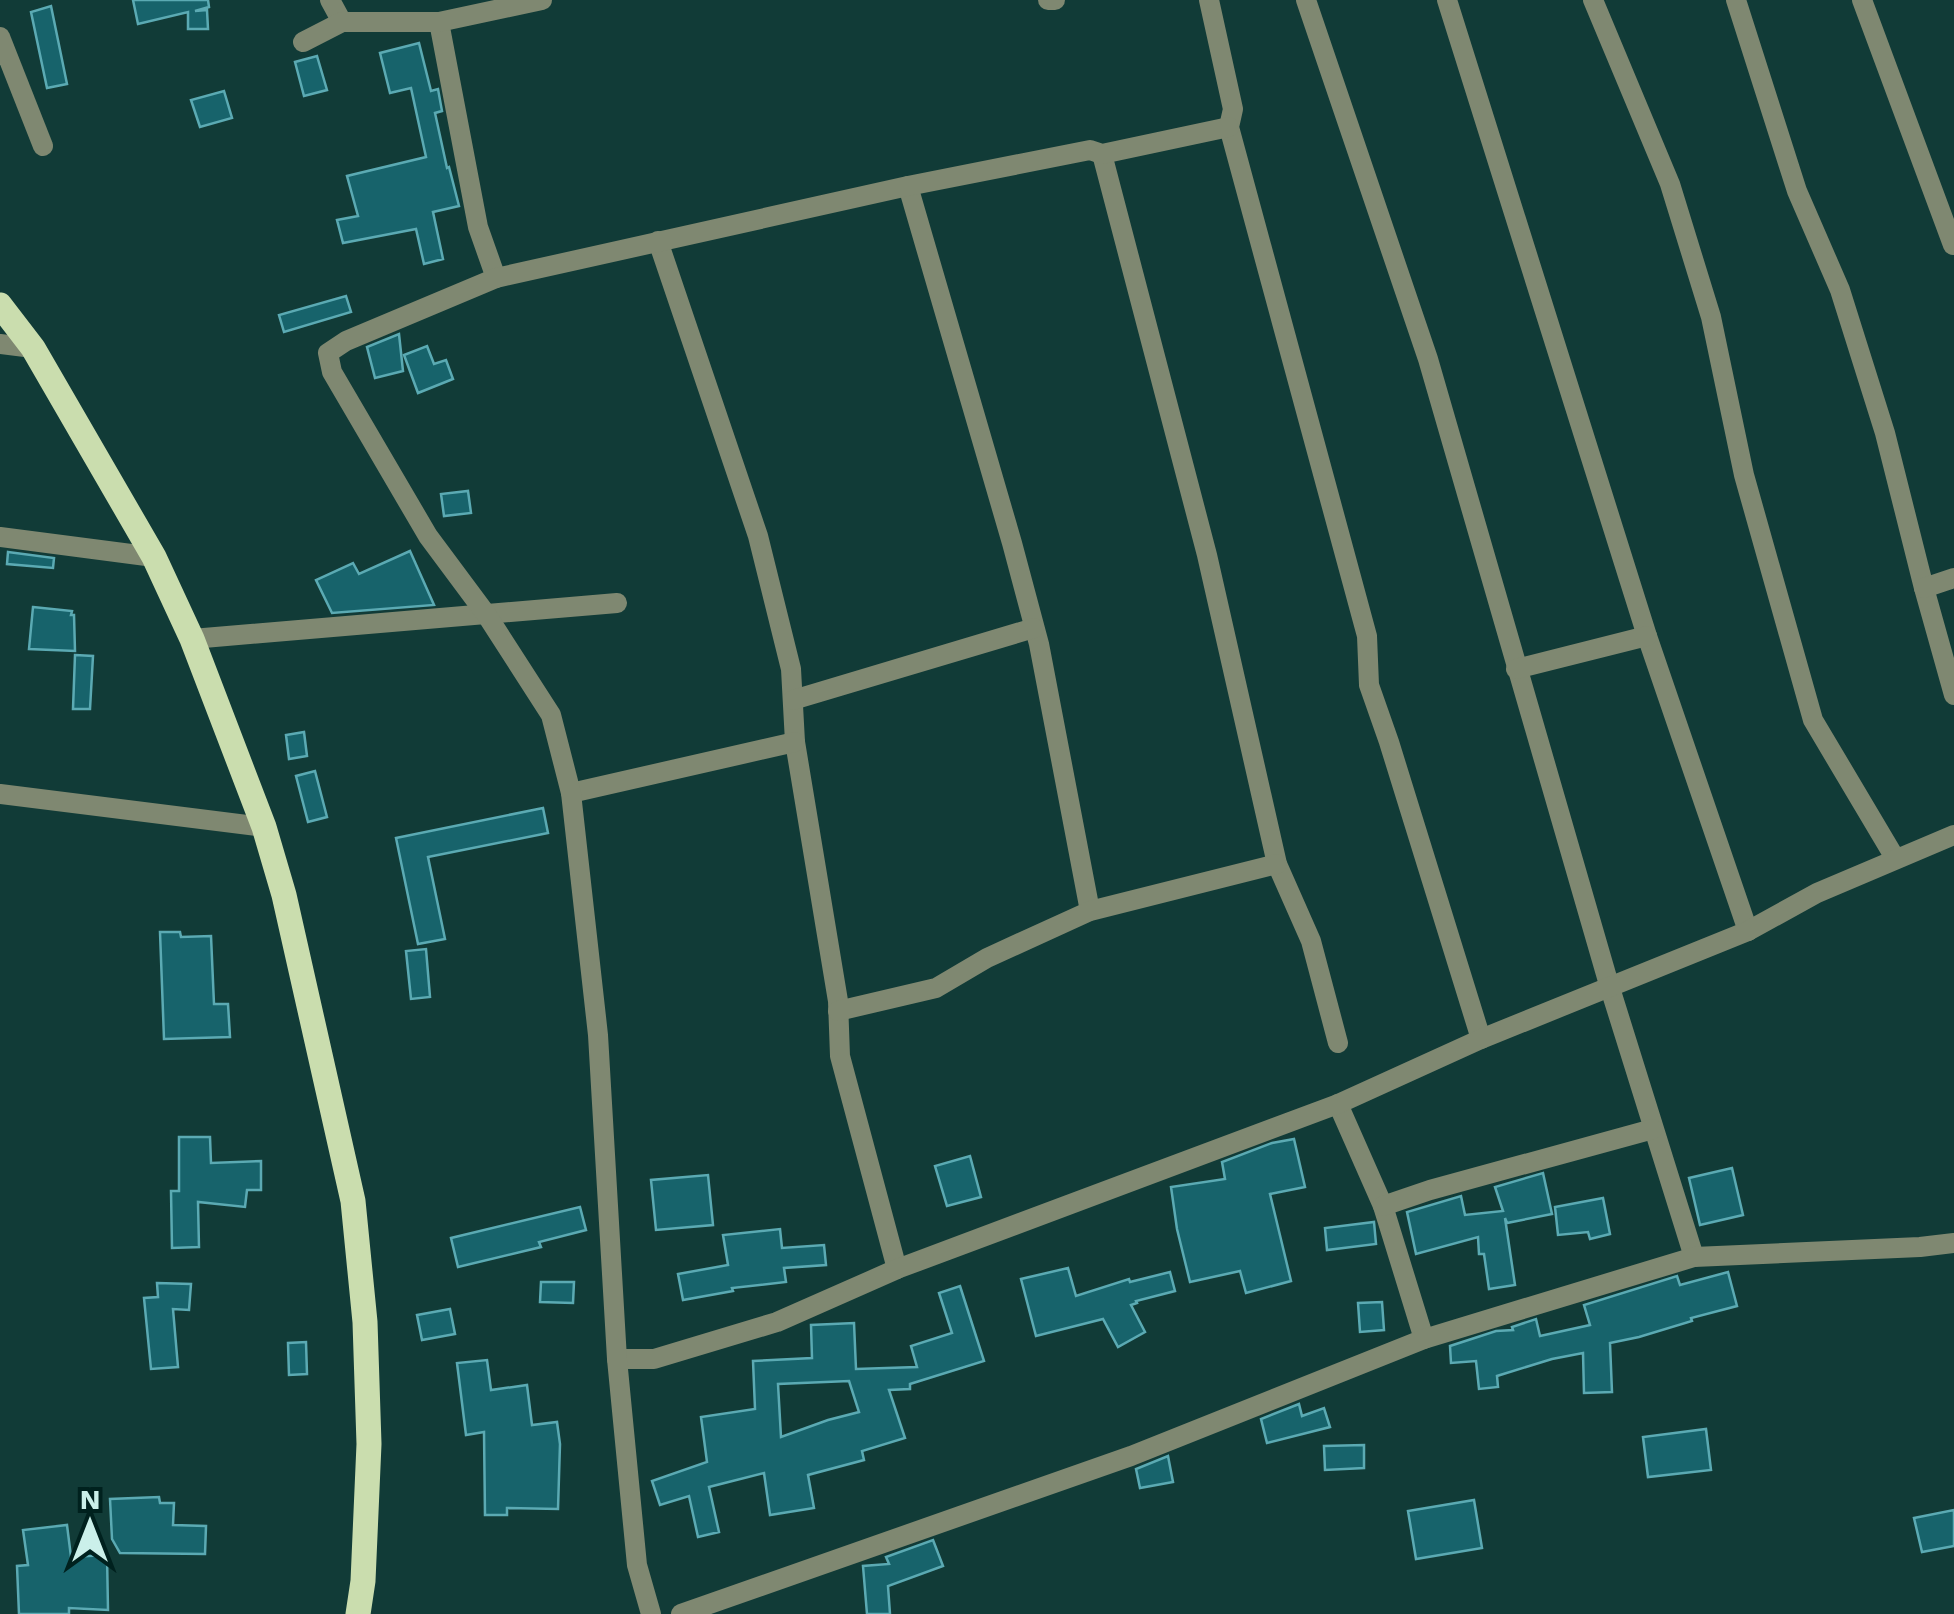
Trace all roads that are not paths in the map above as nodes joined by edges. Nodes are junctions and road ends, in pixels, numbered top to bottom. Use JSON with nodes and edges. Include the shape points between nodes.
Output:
{"nodes":[{"id":1,"x":330,"y":0,"type":"edge"},
{"id":2,"x":542,"y":0,"type":"edge"},
{"id":3,"x":1209,"y":0,"type":"edge"},
{"id":4,"x":1306,"y":0,"type":"edge"},
{"id":5,"x":1447,"y":0,"type":"edge"},
{"id":6,"x":1593,"y":0,"type":"edge"},
{"id":7,"x":1736,"y":0,"type":"edge"},
{"id":8,"x":1862,"y":0,"type":"edge"},
{"id":9,"x":342,"y":22,"type":"junction"},
{"id":10,"x":438,"y":22,"type":"junction"},
{"id":11,"x":0,"y":37,"type":"edge"},
{"id":12,"x":304,"y":42,"type":"dead end"},
{"id":13,"x":1229,"y":127,"type":"junction"},
{"id":14,"x":42,"y":146,"type":"dead end"},
{"id":15,"x":1102,"y":154,"type":"junction"},
{"id":16,"x":908,"y":186,"type":"junction"},
{"id":17,"x":658,"y":241,"type":"junction"},
{"id":18,"x":1952,"y":245,"type":"edge"},
{"id":19,"x":496,"y":278,"type":"junction"},
{"id":20,"x":0,"y":304,"type":"edge"},
{"id":21,"x":0,"y":344,"type":"edge"},
{"id":22,"x":32,"y":348,"type":"junction"},
{"id":23,"x":0,"y":537,"type":"edge"},
{"id":24,"x":154,"y":557,"type":"junction"},
{"id":25,"x":1954,"y":578,"type":"edge"},
{"id":26,"x":1924,"y":588,"type":"junction"},
{"id":27,"x":617,"y":604,"type":"dead end"},
{"id":28,"x":486,"y":614,"type":"junction"},
{"id":29,"x":1034,"y":628,"type":"junction"},
{"id":30,"x":1647,"y":636,"type":"junction"},
{"id":31,"x":192,"y":640,"type":"junction"},
{"id":32,"x":1516,"y":668,"type":"junction"},
{"id":33,"x":1954,"y":695,"type":"edge"},
{"id":34,"x":792,"y":700,"type":"junction"},
{"id":35,"x":795,"y":742,"type":"junction"},
{"id":36,"x":572,"y":793,"type":"junction"},
{"id":37,"x":0,"y":794,"type":"edge"},
{"id":38,"x":264,"y":826,"type":"junction"},
{"id":39,"x":1954,"y":835,"type":"edge"},
{"id":40,"x":1895,"y":858,"type":"junction"},
{"id":41,"x":1276,"y":864,"type":"junction"},
{"id":42,"x":1090,"y":911,"type":"junction"},
{"id":43,"x":1748,"y":931,"type":"junction"},
{"id":44,"x":1610,"y":988,"type":"junction"},
{"id":45,"x":838,"y":1011,"type":"junction"},
{"id":46,"x":1481,"y":1040,"type":"junction"},
{"id":47,"x":1338,"y":1043,"type":"dead end"},
{"id":48,"x":1338,"y":1104,"type":"junction"},
{"id":49,"x":1654,"y":1128,"type":"junction"},
{"id":50,"x":1383,"y":1206,"type":"junction"},
{"id":51,"x":1954,"y":1242,"type":"edge"},
{"id":52,"x":1694,"y":1257,"type":"junction"},
{"id":53,"x":897,"y":1269,"type":"junction"},
{"id":54,"x":1424,"y":1338,"type":"junction"},
{"id":55,"x":617,"y":1359,"type":"junction"},
{"id":56,"x":358,"y":1614,"type":"edge"},
{"id":57,"x":651,"y":1614,"type":"edge"},
{"id":58,"x":680,"y":1614,"type":"edge"}],
"edges":[{"from":1,"to":9,"type":"street"},
{"from":2,"to":10,"type":"street"},
{"from":3,"to":13,"type":"street","via":[[1233,109]]},
{"from":4,"to":32,"type":"street","via":[[1428,359]]},
{"from":5,"to":30,"type":"street"},
{"from":6,"to":40,"type":"street","via":[[1670,184],[1711,316],[1744,475],[1813,720]]},
{"from":7,"to":26,"type":"street","via":[[1797,191],[1846,308]]},
{"from":8,"to":18,"type":"street"},
{"from":9,"to":10,"type":"street"},
{"from":9,"to":12,"type":"street"},
{"from":10,"to":19,"type":"street","via":[[478,227]]},
{"from":11,"to":14,"type":"street"},
{"from":13,"to":15,"type":"street"},
{"from":13,"to":46,"type":"street","via":[[1367,636],[1368,685]]},
{"from":15,"to":16,"type":"street","via":[[1090,150]]},
{"from":15,"to":41,"type":"street","via":[[1206,554]]},
{"from":16,"to":17,"type":"street"},
{"from":16,"to":29,"type":"street"},
{"from":17,"to":19,"type":"street"},
{"from":17,"to":34,"type":"street","via":[[758,536],[791,669]]},
{"from":19,"to":28,"type":"street","via":[[328,353],[332,372],[428,536]]},
{"from":20,"to":22,"type":"main road"},
{"from":21,"to":22,"type":"street"},
{"from":22,"to":24,"type":"main road"},
{"from":23,"to":24,"type":"street"},
{"from":24,"to":31,"type":"main road"},
{"from":25,"to":26,"type":"street"},
{"from":26,"to":33,"type":"street"},
{"from":27,"to":28,"type":"street"},
{"from":28,"to":31,"type":"street"},
{"from":28,"to":36,"type":"street","via":[[551,716]]},
{"from":29,"to":34,"type":"street"},
{"from":29,"to":42,"type":"street"},
{"from":30,"to":32,"type":"street"},
{"from":30,"to":43,"type":"street"},
{"from":31,"to":38,"type":"main road"},
{"from":32,"to":44,"type":"street"},
{"from":34,"to":35,"type":"street"},
{"from":35,"to":36,"type":"street"},
{"from":35,"to":45,"type":"street"},
{"from":36,"to":55,"type":"street","via":[[598,1035]]},
{"from":37,"to":38,"type":"street"},
{"from":38,"to":56,"type":"main road","via":[[353,1200],[369,1444]]},
{"from":39,"to":40,"type":"street"},
{"from":40,"to":43,"type":"street"},
{"from":41,"to":42,"type":"street"},
{"from":41,"to":47,"type":"street","via":[[1311,941]]},
{"from":42,"to":45,"type":"street","via":[[936,988]]},
{"from":43,"to":44,"type":"street"},
{"from":44,"to":46,"type":"street"},
{"from":44,"to":49,"type":"street"},
{"from":45,"to":53,"type":"street","via":[[840,1056]]},
{"from":46,"to":48,"type":"street"},
{"from":48,"to":50,"type":"street"},
{"from":48,"to":53,"type":"street"},
{"from":49,"to":50,"type":"street"},
{"from":49,"to":52,"type":"street"},
{"from":50,"to":54,"type":"street"},
{"from":51,"to":52,"type":"street"},
{"from":52,"to":54,"type":"street"},
{"from":53,"to":55,"type":"street","via":[[776,1322],[654,1359]]},
{"from":54,"to":58,"type":"street","via":[[1131,1456]]},
{"from":55,"to":57,"type":"street","via":[[637,1564]]}]}
